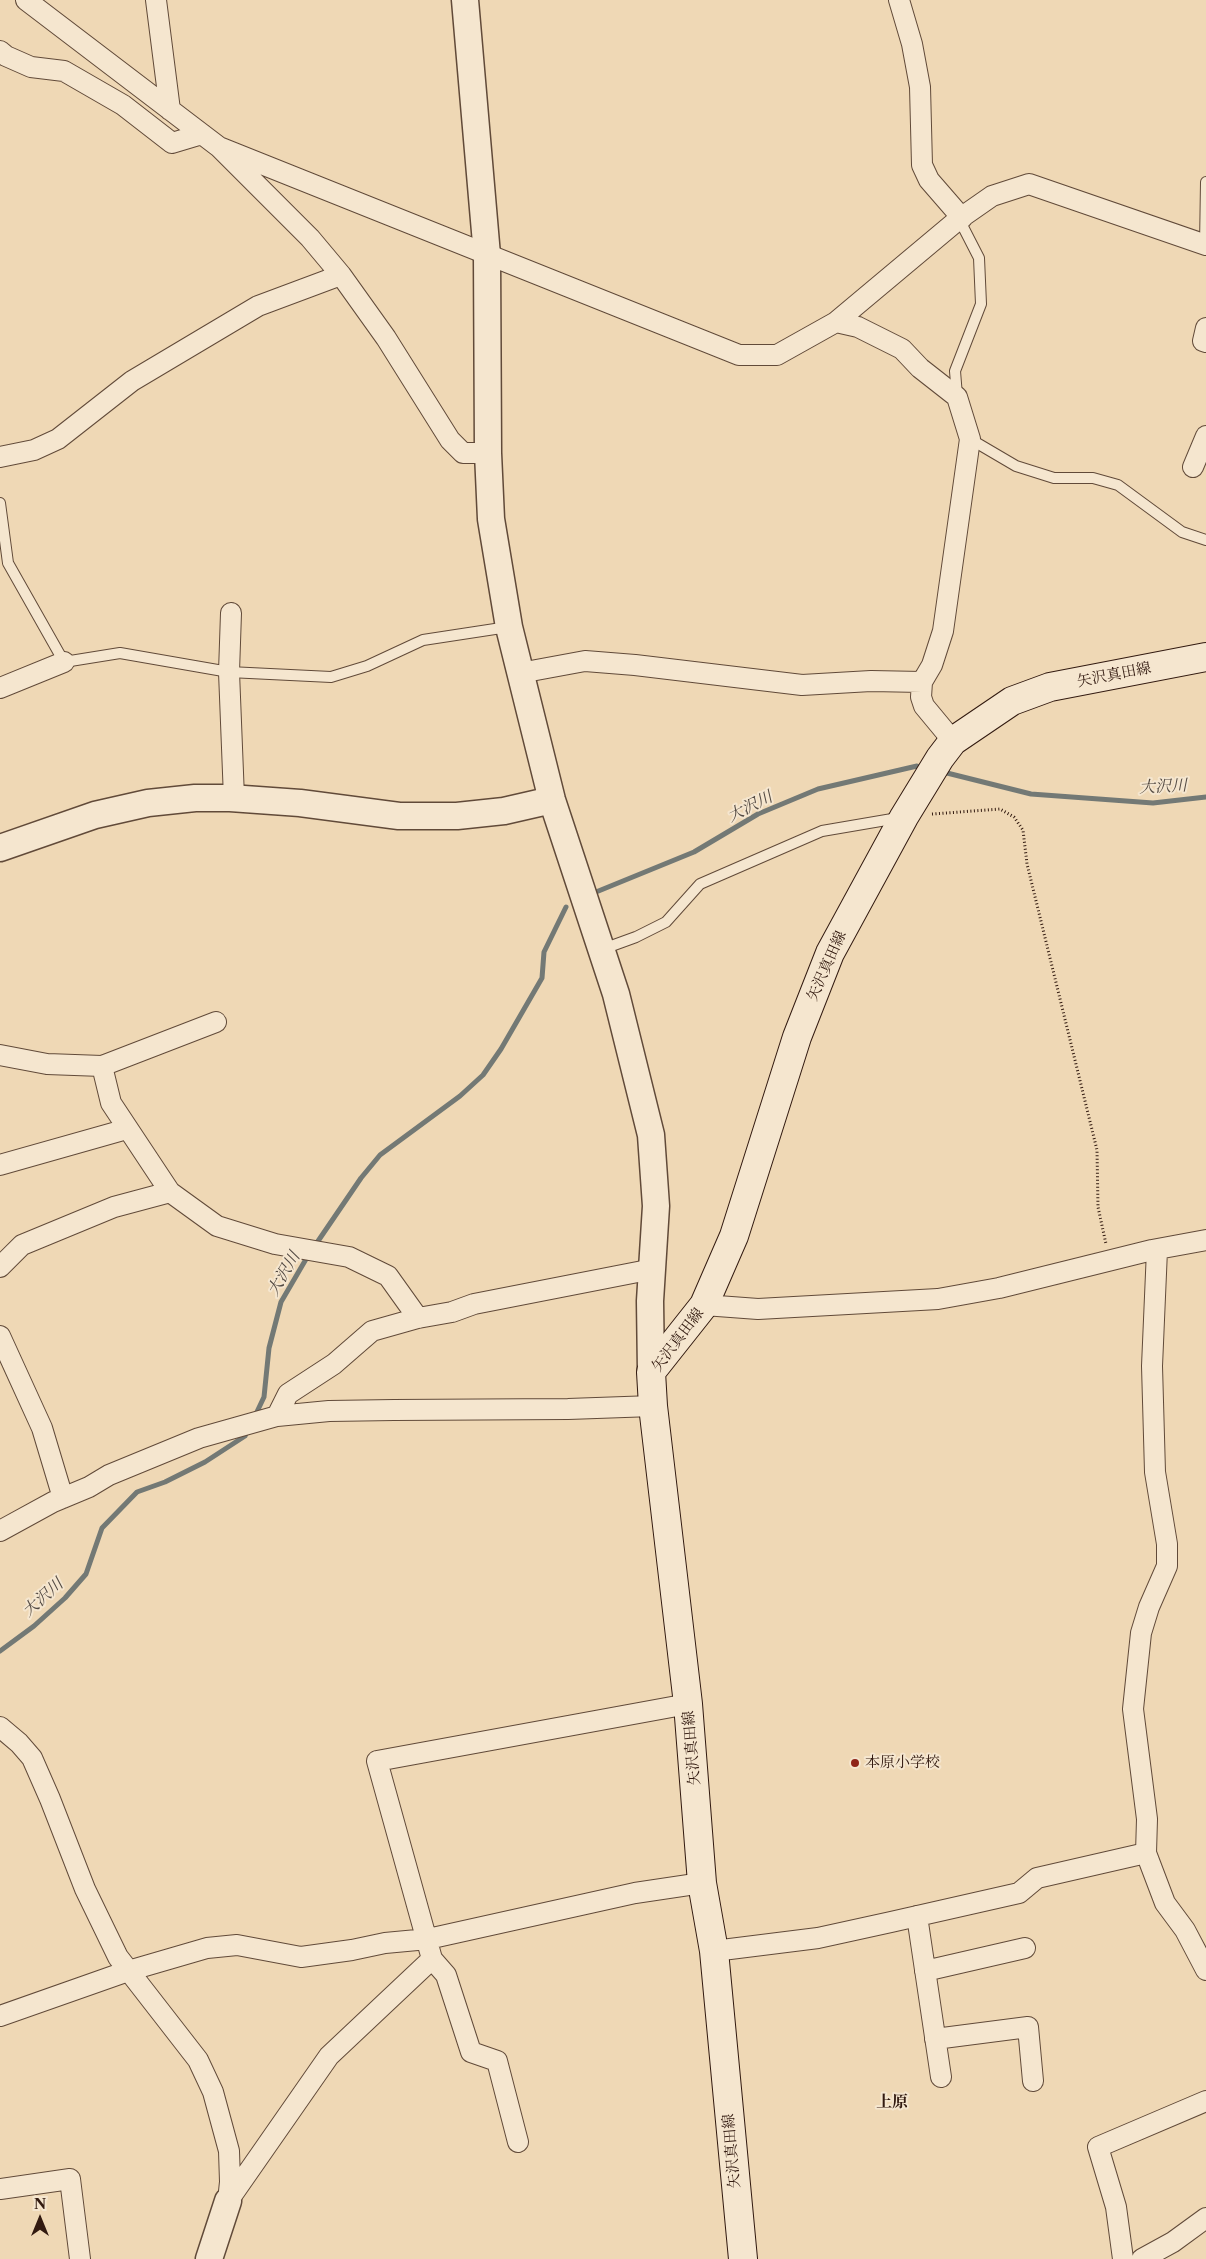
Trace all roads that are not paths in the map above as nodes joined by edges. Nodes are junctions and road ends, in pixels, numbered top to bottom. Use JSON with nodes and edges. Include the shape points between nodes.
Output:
{"nodes":[{"id":1,"x":26,"y":0,"type":"edge"},
{"id":2,"x":156,"y":0,"type":"edge"},
{"id":3,"x":465,"y":0,"type":"edge"},
{"id":4,"x":899,"y":0,"type":"edge"},
{"id":5,"x":0,"y":51,"type":"edge"},
{"id":6,"x":170,"y":110,"type":"junction"},
{"id":7,"x":202,"y":134,"type":"junction"},
{"id":8,"x":218,"y":147,"type":"junction"},
{"id":9,"x":1206,"y":182,"type":"edge"},
{"id":10,"x":960,"y":218,"type":"junction"},
{"id":11,"x":1206,"y":245,"type":"edge"},
{"id":12,"x":487,"y":255,"type":"junction"},
{"id":13,"x":341,"y":275,"type":"junction"},
{"id":14,"x":836,"y":322,"type":"junction"},
{"id":15,"x":1206,"y":328,"type":"edge"},
{"id":16,"x":1206,"y":342,"type":"edge"},
{"id":17,"x":957,"y":397,"type":"junction"},
{"id":18,"x":1206,"y":436,"type":"edge"},
{"id":19,"x":970,"y":439,"type":"junction"},
{"id":20,"x":488,"y":453,"type":"junction"},
{"id":21,"x":0,"y":457,"type":"edge"},
{"id":22,"x":1193,"y":467,"type":"dead end"},
{"id":23,"x":0,"y":502,"type":"edge"},
{"id":24,"x":1206,"y":540,"type":"edge"},
{"id":25,"x":231,"y":613,"type":"dead end"},
{"id":26,"x":509,"y":627,"type":"junction"},
{"id":27,"x":1206,"y":657,"type":"edge"},
{"id":28,"x":64,"y":662,"type":"junction"},
{"id":29,"x":229,"y":672,"type":"junction"},
{"id":30,"x":520,"y":673,"type":"junction"},
{"id":31,"x":922,"y":682,"type":"junction"},
{"id":32,"x":0,"y":688,"type":"edge"},
{"id":33,"x":953,"y":741,"type":"junction"},
{"id":34,"x":234,"y":798,"type":"junction"},
{"id":35,"x":552,"y":800,"type":"junction"},
{"id":36,"x":904,"y":817,"type":"junction"},
{"id":37,"x":0,"y":848,"type":"edge"},
{"id":38,"x":602,"y":949,"type":"junction"},
{"id":39,"x":216,"y":1022,"type":"dead end"},
{"id":40,"x":0,"y":1056,"type":"edge"},
{"id":41,"x":102,"y":1066,"type":"junction"},
{"id":42,"x":128,"y":1129,"type":"junction"},
{"id":43,"x":0,"y":1165,"type":"edge"},
{"id":44,"x":170,"y":1192,"type":"junction"},
{"id":45,"x":1206,"y":1240,"type":"edge"},
{"id":46,"x":1157,"y":1250,"type":"junction"},
{"id":47,"x":0,"y":1267,"type":"edge"},
{"id":48,"x":653,"y":1269,"type":"junction"},
{"id":49,"x":704,"y":1305,"type":"junction"},
{"id":50,"x":418,"y":1318,"type":"junction"},
{"id":51,"x":0,"y":1336,"type":"edge"},
{"id":52,"x":651,"y":1372,"type":"junction"},
{"id":53,"x":653,"y":1406,"type":"junction"},
{"id":54,"x":277,"y":1416,"type":"junction"},
{"id":55,"x":63,"y":1498,"type":"junction"},
{"id":56,"x":0,"y":1530,"type":"edge"},
{"id":57,"x":688,"y":1704,"type":"junction"},
{"id":58,"x":0,"y":1727,"type":"edge"},
{"id":59,"x":1146,"y":1853,"type":"junction"},
{"id":60,"x":702,"y":1883,"type":"junction"},
{"id":61,"x":917,"y":1916,"type":"junction"},
{"id":62,"x":428,"y":1938,"type":"junction"},
{"id":63,"x":1025,"y":1948,"type":"dead end"},
{"id":64,"x":714,"y":1951,"type":"junction"},
{"id":65,"x":432,"y":1960,"type":"junction"},
{"id":66,"x":1206,"y":1970,"type":"edge"},
{"id":67,"x":128,"y":1971,"type":"junction"},
{"id":68,"x":925,"y":1971,"type":"junction"},
{"id":69,"x":0,"y":2016,"type":"edge"},
{"id":70,"x":936,"y":2039,"type":"junction"},
{"id":71,"x":941,"y":2076,"type":"dead end"},
{"id":72,"x":1033,"y":2081,"type":"dead end"},
{"id":73,"x":1206,"y":2101,"type":"edge"},
{"id":74,"x":518,"y":2142,"type":"dead end"},
{"id":75,"x":0,"y":2189,"type":"edge"},
{"id":76,"x":228,"y":2201,"type":"junction"},
{"id":77,"x":1206,"y":2218,"type":"edge"},
{"id":78,"x":80,"y":2259,"type":"edge"},
{"id":79,"x":209,"y":2259,"type":"edge"},
{"id":80,"x":743,"y":2259,"type":"edge"},
{"id":81,"x":1123,"y":2259,"type":"edge"},
{"id":82,"x":1142,"y":2259,"type":"edge"}],
"edges":[{"from":1,"to":6,"type":"street"},
{"from":2,"to":6,"type":"street"},
{"from":3,"to":12,"type":"street"},
{"from":4,"to":10,"type":"street","via":[[920,87],[922,165],[929,180]]},
{"from":5,"to":7,"type":"street","via":[[32,66],[64,72],[123,105],[172,143]]},
{"from":6,"to":7,"type":"street"},
{"from":7,"to":8,"type":"street"},
{"from":8,"to":12,"type":"street"},
{"from":8,"to":13,"type":"street","via":[[310,238]]},
{"from":9,"to":11,"type":"lane"},
{"from":10,"to":11,"type":"street","via":[[992,196],[1029,184]]},
{"from":10,"to":14,"type":"street"},
{"from":10,"to":17,"type":"lane","via":[[979,258],[980,304],[955,371]]},
{"from":12,"to":14,"type":"street","via":[[739,355],[776,355]]},
{"from":12,"to":20,"type":"street"},
{"from":13,"to":20,"type":"street","via":[[386,338],[450,440],[463,453]]},
{"from":13,"to":21,"type":"street","via":[[258,306],[132,381],[58,439],[34,450]]},
{"from":14,"to":17,"type":"street","via":[[858,327],[902,349]]},
{"from":15,"to":16,"type":"street","via":[[1203,341]]},
{"from":17,"to":19,"type":"street"},
{"from":18,"to":22,"type":"street"},
{"from":19,"to":24,"type":"lane","via":[[1016,466],[1054,478],[1094,478],[1118,485],[1182,532]]},
{"from":19,"to":31,"type":"street","via":[[942,631],[932,665]]},
{"from":20,"to":26,"type":"street","via":[[491,519]]},
{"from":23,"to":28,"type":"lane","via":[[8,563]]},
{"from":25,"to":29,"type":"street"},
{"from":26,"to":29,"type":"lane","via":[[423,640],[367,666],[331,678]]},
{"from":26,"to":30,"type":"street"},
{"from":27,"to":33,"type":"main road","name":"矢沢真田線","via":[[1050,687],[1012,701]]},
{"from":28,"to":29,"type":"lane","via":[[120,653]]},
{"from":28,"to":32,"type":"street"},
{"from":29,"to":34,"type":"street"},
{"from":30,"to":31,"type":"street","via":[[584,662],[802,685]]},
{"from":30,"to":35,"type":"street"},
{"from":31,"to":33,"type":"street","via":[[924,706]]},
{"from":33,"to":36,"type":"main road","name":"矢沢真田線"},
{"from":34,"to":35,"type":"street","via":[[399,816],[457,816],[504,811]]},
{"from":34,"to":37,"type":"street","via":[[148,803],[95,815]]},
{"from":35,"to":38,"type":"street"},
{"from":36,"to":38,"type":"lane","via":[[822,832],[700,884],[666,922]]},
{"from":36,"to":49,"type":"main road","name":"矢沢真田線","via":[[830,953],[797,1037],[734,1236]]},
{"from":38,"to":48,"type":"street","via":[[651,1135],[656,1206]]},
{"from":39,"to":41,"type":"street"},
{"from":40,"to":41,"type":"street","via":[[47,1064]]},
{"from":41,"to":42,"type":"street","via":[[111,1103]]},
{"from":42,"to":43,"type":"street"},
{"from":42,"to":44,"type":"street"},
{"from":44,"to":47,"type":"street","via":[[114,1207],[22,1245]]},
{"from":44,"to":50,"type":"street","via":[[217,1226],[275,1244],[349,1257],[388,1276]]},
{"from":45,"to":46,"type":"street"},
{"from":46,"to":49,"type":"street","via":[[999,1288],[938,1299],[758,1309]]},
{"from":46,"to":59,"type":"street","via":[[1152,1366],[1155,1472],[1167,1544],[1167,1566],[1141,1633],[1133,1709],[1147,1820]]},
{"from":48,"to":50,"type":"street"},
{"from":48,"to":52,"type":"street"},
{"from":49,"to":52,"type":"main road","name":"矢沢真田線"},
{"from":50,"to":54,"type":"street","via":[[372,1331],[334,1364],[288,1394]]},
{"from":51,"to":55,"type":"street","via":[[42,1428]]},
{"from":52,"to":53,"type":"main road","name":"矢沢真田線"},
{"from":53,"to":54,"type":"street","via":[[329,1411]]},
{"from":53,"to":57,"type":"main road","name":"矢沢真田線"},
{"from":54,"to":55,"type":"street","via":[[199,1438]]},
{"from":55,"to":56,"type":"street"},
{"from":57,"to":60,"type":"main road","name":"矢沢真田線"},
{"from":57,"to":62,"type":"street","via":[[377,1761]]},
{"from":58,"to":67,"type":"street","via":[[32,1758],[104,1931]]},
{"from":59,"to":61,"type":"street","via":[[1037,1878],[1019,1893]]},
{"from":59,"to":66,"type":"street","via":[[1165,1903],[1185,1930]]},
{"from":60,"to":62,"type":"street","via":[[635,1893]]},
{"from":60,"to":64,"type":"main road","name":"矢沢真田線"},
{"from":61,"to":64,"type":"street","via":[[818,1938]]},
{"from":61,"to":68,"type":"street"},
{"from":62,"to":65,"type":"street"},
{"from":62,"to":67,"type":"street","via":[[301,1956],[237,1945],[207,1948]]},
{"from":63,"to":68,"type":"street"},
{"from":64,"to":80,"type":"main road","name":"矢沢真田線"},
{"from":65,"to":74,"type":"street","via":[[446,1975],[471,2052],[497,2060]]},
{"from":65,"to":76,"type":"street","via":[[329,2056]]},
{"from":67,"to":69,"type":"street"},
{"from":67,"to":76,"type":"street","via":[[198,2060],[213,2092],[229,2151]]},
{"from":68,"to":70,"type":"street"},
{"from":70,"to":71,"type":"street"},
{"from":70,"to":72,"type":"street","via":[[1028,2027]]},
{"from":73,"to":81,"type":"street","via":[[1098,2147],[1116,2207]]},
{"from":75,"to":78,"type":"street","via":[[70,2179]]},
{"from":76,"to":79,"type":"street"},
{"from":77,"to":82,"type":"street"}]}
